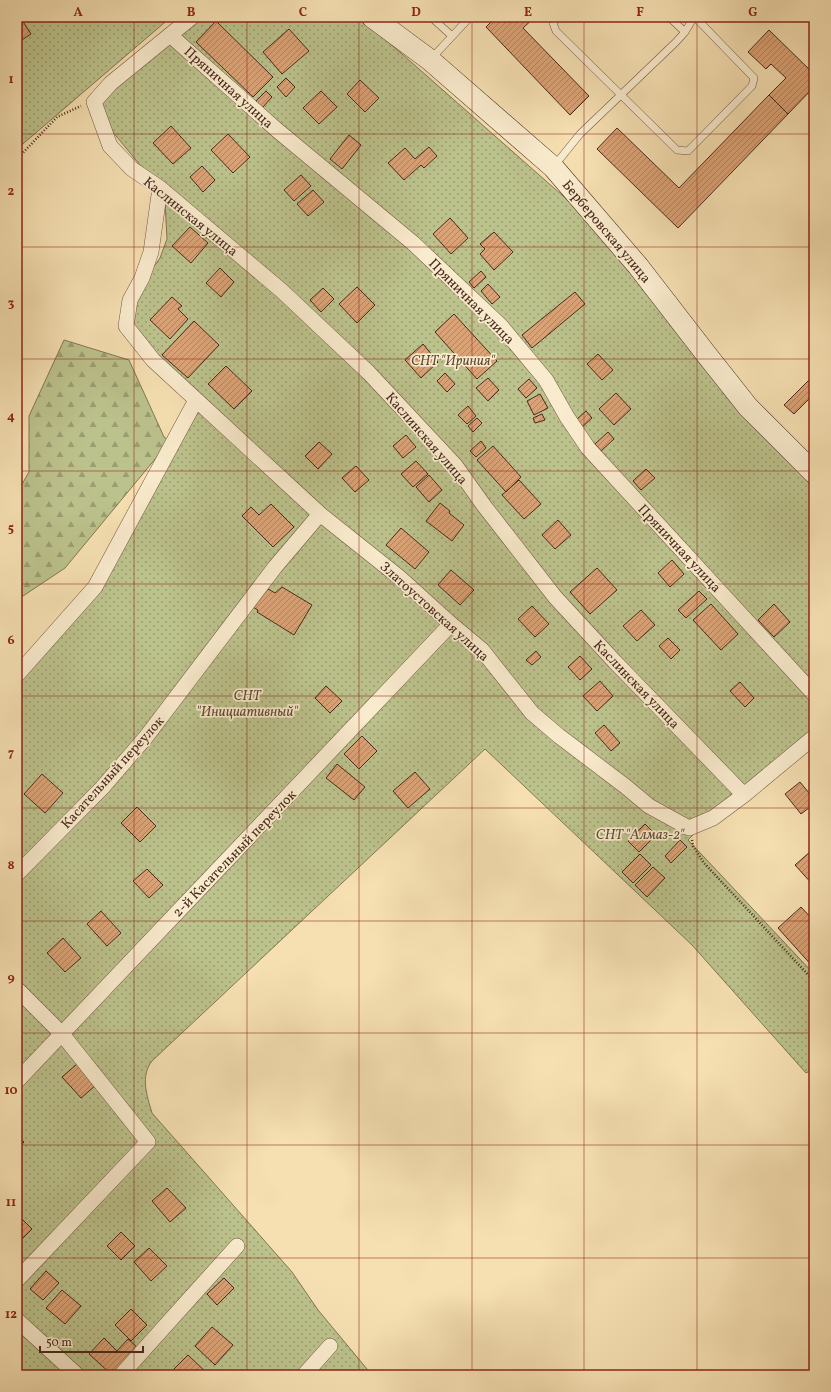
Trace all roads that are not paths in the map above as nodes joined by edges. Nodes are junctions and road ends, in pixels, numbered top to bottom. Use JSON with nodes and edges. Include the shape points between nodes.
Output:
{"nodes":[{"id":1,"x":192,"y":17,"type":"edge"},
{"id":2,"x":431,"y":17,"type":"edge"},
{"id":3,"x":470,"y":17,"type":"edge"},
{"id":4,"x":558,"y":17,"type":"edge"},
{"id":5,"x":669,"y":17,"type":"edge"},
{"id":6,"x":695,"y":17,"type":"edge"},
{"id":7,"x":379,"y":19,"type":"edge"},
{"id":8,"x":685,"y":32,"type":"junction"},
{"id":9,"x":170,"y":35,"type":"junction"},
{"id":10,"x":452,"y":36,"type":"junction"},
{"id":11,"x":430,"y":60,"type":"junction"},
{"id":12,"x":622,"y":95,"type":"junction"},
{"id":13,"x":553,"y":167,"type":"junction"},
{"id":14,"x":160,"y":188,"type":"junction"},
{"id":15,"x":196,"y":400,"type":"junction"},
{"id":16,"x":814,"y":473,"type":"edge"},
{"id":17,"x":320,"y":514,"type":"junction"},
{"id":18,"x":451,"y":624,"type":"junction"},
{"id":19,"x":17,"y":675,"type":"edge"},
{"id":20,"x":814,"y":694,"type":"edge"},
{"id":21,"x":814,"y":737,"type":"edge"},
{"id":22,"x":744,"y":795,"type":"junction"},
{"id":23,"x":17,"y":874,"type":"edge"},
{"id":24,"x":17,"y":989,"type":"edge"},
{"id":25,"x":62,"y":1034,"type":"junction"},
{"id":26,"x":17,"y":1081,"type":"edge"},
{"id":27,"x":237,"y":1246,"type":"dead end"},
{"id":28,"x":17,"y":1280,"type":"edge"},
{"id":29,"x":17,"y":1320,"type":"edge"},
{"id":30,"x":330,"y":1346,"type":"dead end"},
{"id":31,"x":77,"y":1375,"type":"edge"},
{"id":32,"x":121,"y":1375,"type":"edge"},
{"id":33,"x":304,"y":1375,"type":"edge"}],
"edges":[{"from":1,"to":9,"type":"street"},
{"from":2,"to":10,"type":"lane"},
{"from":3,"to":10,"type":"lane"},
{"from":4,"to":12,"type":"lane","via":[[553,23],[556,31]]},
{"from":5,"to":8,"type":"lane"},
{"from":6,"to":8,"type":"lane"},
{"from":6,"to":12,"type":"lane","via":[[754,78],[752,86],[688,151],[677,150]]},
{"from":7,"to":11,"type":"street","name":"Берберовская улица"},
{"from":8,"to":12,"type":"lane"},
{"from":9,"to":14,"type":"street","name":"Каслинская улица","via":[[111,83],[94,102],[110,146],[132,169]]},
{"from":9,"to":20,"type":"street","name":"Пряничная улица","via":[[277,130],[413,243],[501,326],[546,380],[566,417],[588,448]]},
{"from":10,"to":11,"type":"lane"},
{"from":11,"to":13,"type":"street","name":"Берберовская улица"},
{"from":12,"to":13,"type":"lane","via":[[580,134]]},
{"from":13,"to":16,"type":"street","name":"Берберовская улица","via":[[638,266],[748,406]]},
{"from":14,"to":15,"type":"street","name":"Златоустовская улица","via":[[151,252],[142,278],[130,300],[126,326],[153,360]]},
{"from":14,"to":22,"type":"street","name":"Каслинская улица","via":[[282,291],[369,373],[455,465],[484,507],[555,597],[614,662]]},
{"from":15,"to":17,"type":"street","name":"Златоустовская улица"},
{"from":15,"to":19,"type":"street","via":[[95,587]]},
{"from":17,"to":18,"type":"street","name":"Златоустовская улица","via":[[399,577]]},
{"from":17,"to":23,"type":"street","name":"Касательный переулок","via":[[275,567],[146,737],[102,788]]},
{"from":18,"to":22,"type":"street","name":"Златоустовская улица","via":[[482,650],[532,713],[649,806],[689,828],[713,818]]},
{"from":18,"to":25,"type":"street","name":"2-й Касательный переулок"},
{"from":21,"to":22,"type":"street"},
{"from":24,"to":25,"type":"street"},
{"from":25,"to":26,"type":"street","name":"2-й Касательный переулок"},
{"from":25,"to":28,"type":"street","via":[[148,1142]]},
{"from":27,"to":32,"type":"street"},
{"from":29,"to":31,"type":"street"},
{"from":30,"to":33,"type":"street"}]}
